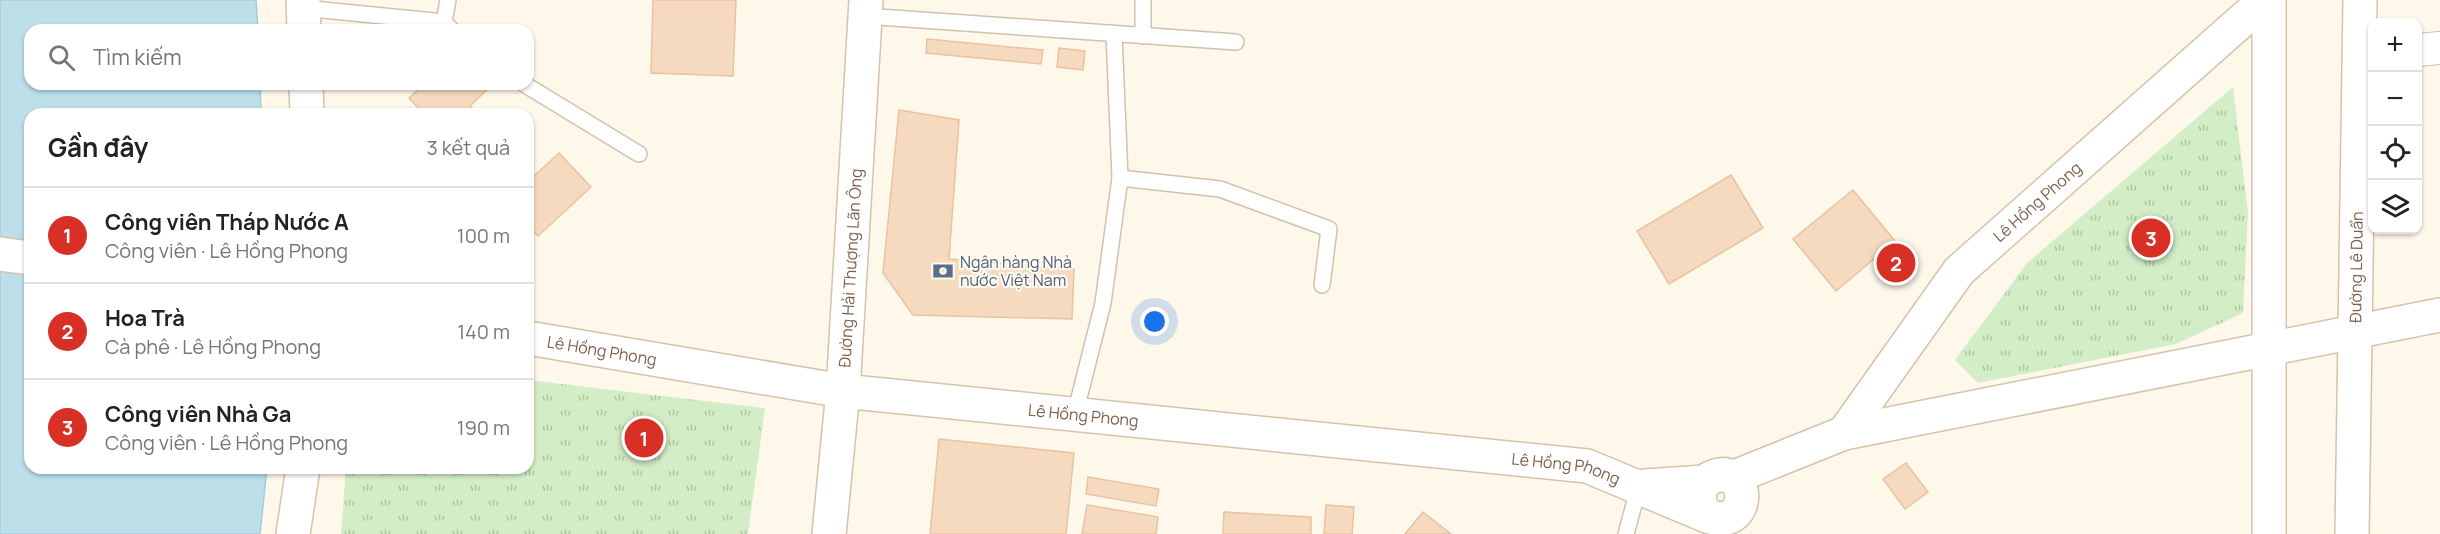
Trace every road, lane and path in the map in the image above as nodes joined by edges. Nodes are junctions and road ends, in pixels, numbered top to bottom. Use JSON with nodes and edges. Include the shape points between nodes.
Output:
{"nodes":[{"id":1,"x":448,"y":0,"type":"edge"},
{"id":2,"x":1143,"y":0,"type":"edge"},
{"id":3,"x":2267,"y":0,"type":"edge"},
{"id":4,"x":2360,"y":0,"type":"edge"},
{"id":5,"x":865,"y":8,"type":"edge"},
{"id":6,"x":304,"y":13,"type":"edge"},
{"id":7,"x":426,"y":24,"type":"edge"},
{"id":8,"x":448,"y":24,"type":"edge"},
{"id":9,"x":1114,"y":34,"type":"junction"},
{"id":10,"x":1143,"y":36,"type":"junction"},
{"id":11,"x":1236,"y":42,"type":"dead end"},
{"id":12,"x":2440,"y":48,"type":"edge"},
{"id":13,"x":2422,"y":50,"type":"edge"},
{"id":14,"x":2366,"y":53,"type":"edge"},
{"id":15,"x":306,"y":90,"type":"edge"},
{"id":16,"x":534,"y":90,"type":"edge"},
{"id":17,"x":307,"y":108,"type":"edge"},
{"id":18,"x":639,"y":154,"type":"dead end"},
{"id":19,"x":1120,"y":178,"type":"junction"},
{"id":20,"x":0,"y":254,"type":"edge"},
{"id":21,"x":24,"y":257,"type":"edge"},
{"id":22,"x":1322,"y":285,"type":"dead end"},
{"id":23,"x":2440,"y":315,"type":"edge"},
{"id":24,"x":2355,"y":332,"type":"junction"},
{"id":25,"x":534,"y":339,"type":"edge"},
{"id":26,"x":2269,"y":348,"type":"junction"},
{"id":27,"x":843,"y":391,"type":"junction"},
{"id":28,"x":1075,"y":414,"type":"junction"},
{"id":29,"x":1844,"y":433,"type":"junction"},
{"id":30,"x":302,"y":474,"type":"edge"},
{"id":31,"x":1718,"y":480,"type":"junction"},
{"id":32,"x":1639,"y":486,"type":"junction"},
{"id":33,"x":1730,"y":523,"type":"edge"},
{"id":34,"x":293,"y":534,"type":"edge"},
{"id":35,"x":829,"y":534,"type":"edge"},
{"id":36,"x":1626,"y":534,"type":"edge"},
{"id":37,"x":2269,"y":534,"type":"edge"},
{"id":38,"x":2352,"y":534,"type":"edge"}],
"edges":[{"from":1,"to":8,"type":"lane"},
{"from":2,"to":10,"type":"lane"},
{"from":3,"to":26,"type":"main road"},
{"from":3,"to":29,"type":"main road","name":"Lê Hồng Phong","via":[[1959,271]]},
{"from":4,"to":14,"type":"main road","name":"Đường Lê Duẩn"},
{"from":5,"to":9,"type":"lane"},
{"from":5,"to":27,"type":"main road","name":"Đường Hải Thượng Lãn Ông"},
{"from":6,"to":7,"type":"lane"},
{"from":9,"to":10,"type":"lane"},
{"from":9,"to":19,"type":"lane"},
{"from":10,"to":11,"type":"lane"},
{"from":12,"to":13,"type":"street"},
{"from":14,"to":24,"type":"main road","name":"Đường Lê Duẩn"},
{"from":15,"to":17,"type":"main road"},
{"from":16,"to":18,"type":"lane"},
{"from":19,"to":22,"type":"lane","via":[[1220,189],[1329,229]]},
{"from":19,"to":28,"type":"lane","via":[[1103,303]]},
{"from":20,"to":21,"type":"main road"},
{"from":23,"to":24,"type":"main road","name":"Lê Hồng Phong"},
{"from":24,"to":26,"type":"main road","name":"Lê Hồng Phong"},
{"from":24,"to":38,"type":"main road","name":"Đường Lê Duẩn"},
{"from":25,"to":27,"type":"main road","name":"Lê Hồng Phong"},
{"from":26,"to":29,"type":"main road","name":"Lê Hồng Phong"},
{"from":26,"to":37,"type":"main road"},
{"from":27,"to":28,"type":"main road","name":"Lê Hồng Phong"},
{"from":27,"to":35,"type":"main road","name":"Đường Hải Thượng Lãn Ông"},
{"from":28,"to":32,"type":"main road","name":"Lê Hồng Phong","via":[[1587,466]]},
{"from":29,"to":31,"type":"main road","name":"Lê Hồng Phong"},
{"from":30,"to":34,"type":"main road"},
{"from":31,"to":32,"type":"main road","name":"Lê Hồng Phong"},
{"from":31,"to":33,"type":"main road","via":[[1699,495],[1699,502]]},
{"from":32,"to":33,"type":"main road","name":"Lê Hồng Phong"},
{"from":32,"to":36,"type":"lane"}]}
